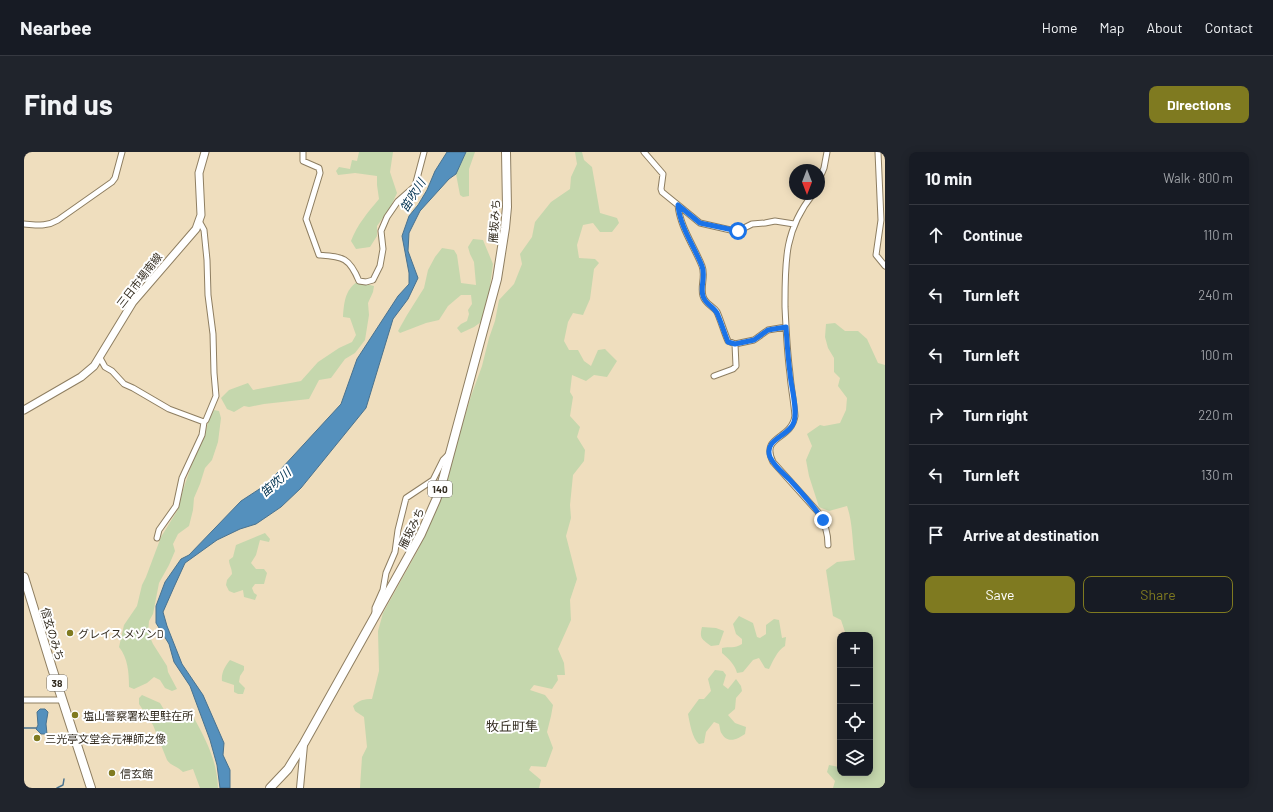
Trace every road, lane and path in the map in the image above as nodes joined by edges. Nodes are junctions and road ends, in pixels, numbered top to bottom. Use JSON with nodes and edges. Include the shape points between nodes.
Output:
{"nodes":[{"id":1,"x":122,"y":152,"type":"edge"},
{"id":2,"x":204,"y":152,"type":"edge"},
{"id":3,"x":303,"y":152,"type":"edge"},
{"id":4,"x":424,"y":152,"type":"edge"},
{"id":5,"x":506,"y":152,"type":"edge"},
{"id":6,"x":644,"y":152,"type":"edge"},
{"id":7,"x":827,"y":152,"type":"edge"},
{"id":8,"x":878,"y":152,"type":"edge"},
{"id":9,"x":824,"y":164,"type":"edge"},
{"id":10,"x":808,"y":200,"type":"edge"},
{"id":11,"x":678,"y":205,"type":"junction"},
{"id":12,"x":200,"y":221,"type":"junction"},
{"id":13,"x":24,"y":224,"type":"edge"},
{"id":14,"x":794,"y":224,"type":"junction"},
{"id":15,"x":885,"y":266,"type":"edge"},
{"id":16,"x":786,"y":327,"type":"junction"},
{"id":17,"x":735,"y":344,"type":"junction"},
{"id":18,"x":100,"y":358,"type":"junction"},
{"id":19,"x":714,"y":376,"type":"dead end"},
{"id":20,"x":24,"y":410,"type":"edge"},
{"id":21,"x":204,"y":422,"type":"junction"},
{"id":22,"x":451,"y":454,"type":"junction"},
{"id":23,"x":157,"y":538,"type":"dead end"},
{"id":24,"x":828,"y":545,"type":"dead end"},
{"id":25,"x":24,"y":577,"type":"edge"},
{"id":26,"x":375,"y":616,"type":"junction"},
{"id":27,"x":24,"y":700,"type":"edge"},
{"id":28,"x":62,"y":700,"type":"junction"},
{"id":29,"x":304,"y":743,"type":"junction"},
{"id":30,"x":91,"y":788,"type":"edge"},
{"id":31,"x":270,"y":788,"type":"edge"},
{"id":32,"x":300,"y":788,"type":"edge"}],
"edges":[{"from":1,"to":13,"type":"street","via":[[112,182],[50,224]]},
{"from":2,"to":12,"type":"main road","via":[[199,173]]},
{"from":3,"to":4,"type":"street","via":[[303,161],[319,168],[320,173],[306,219],[319,255],[339,257],[349,262],[359,281],[366,282],[372,280],[380,266],[383,249],[381,231],[387,217],[398,201],[415,186]]},
{"from":5,"to":22,"type":"main road","name":"雁坂みち","number":"140","via":[[507,207],[501,260]]},
{"from":6,"to":11,"type":"street","via":[[663,174],[662,192]]},
{"from":7,"to":9,"type":"street"},
{"from":8,"to":15,"type":"street","via":[[881,220],[876,255]]},
{"from":10,"to":14,"type":"street"},
{"from":11,"to":14,"type":"street","via":[[700,223],[735,231],[752,224],[775,221]]},
{"from":11,"to":17,"type":"street","via":[[690,242],[702,266],[703,298],[716,311],[728,342]]},
{"from":12,"to":18,"type":"main road","name":"三日市場南線","via":[[196,229],[133,302]]},
{"from":12,"to":21,"type":"street","via":[[206,246],[216,396]]},
{"from":14,"to":16,"type":"street","via":[[786,254]]},
{"from":16,"to":17,"type":"street","via":[[768,330],[754,340]]},
{"from":16,"to":24,"type":"street","via":[[794,423],[790,430],[768,449],[779,470],[821,516]]},
{"from":17,"to":19,"type":"street","via":[[736,366]]},
{"from":18,"to":20,"type":"main road","name":"三日市場南線","via":[[81,377]]},
{"from":18,"to":21,"type":"street","via":[[105,367],[124,384],[169,409]]},
{"from":21,"to":23,"type":"street","via":[[202,435],[182,478],[176,506],[159,530]]},
{"from":22,"to":26,"type":"main road","name":"雁坂みち","number":"140","via":[[429,517]]},
{"from":22,"to":26,"type":"street","via":[[443,460],[433,480],[406,498],[396,547],[375,608]]},
{"from":25,"to":28,"type":"main road","name":"信玄のみち","number":"38"},
{"from":26,"to":29,"type":"main road","name":"雁坂みち","number":"140"},
{"from":27,"to":28,"type":"street"},
{"from":28,"to":30,"type":"main road","name":"信玄のみち","number":"38"},
{"from":29,"to":31,"type":"main road","name":"雁坂みち","number":"140","via":[[288,769]]},
{"from":29,"to":32,"type":"street"}]}
